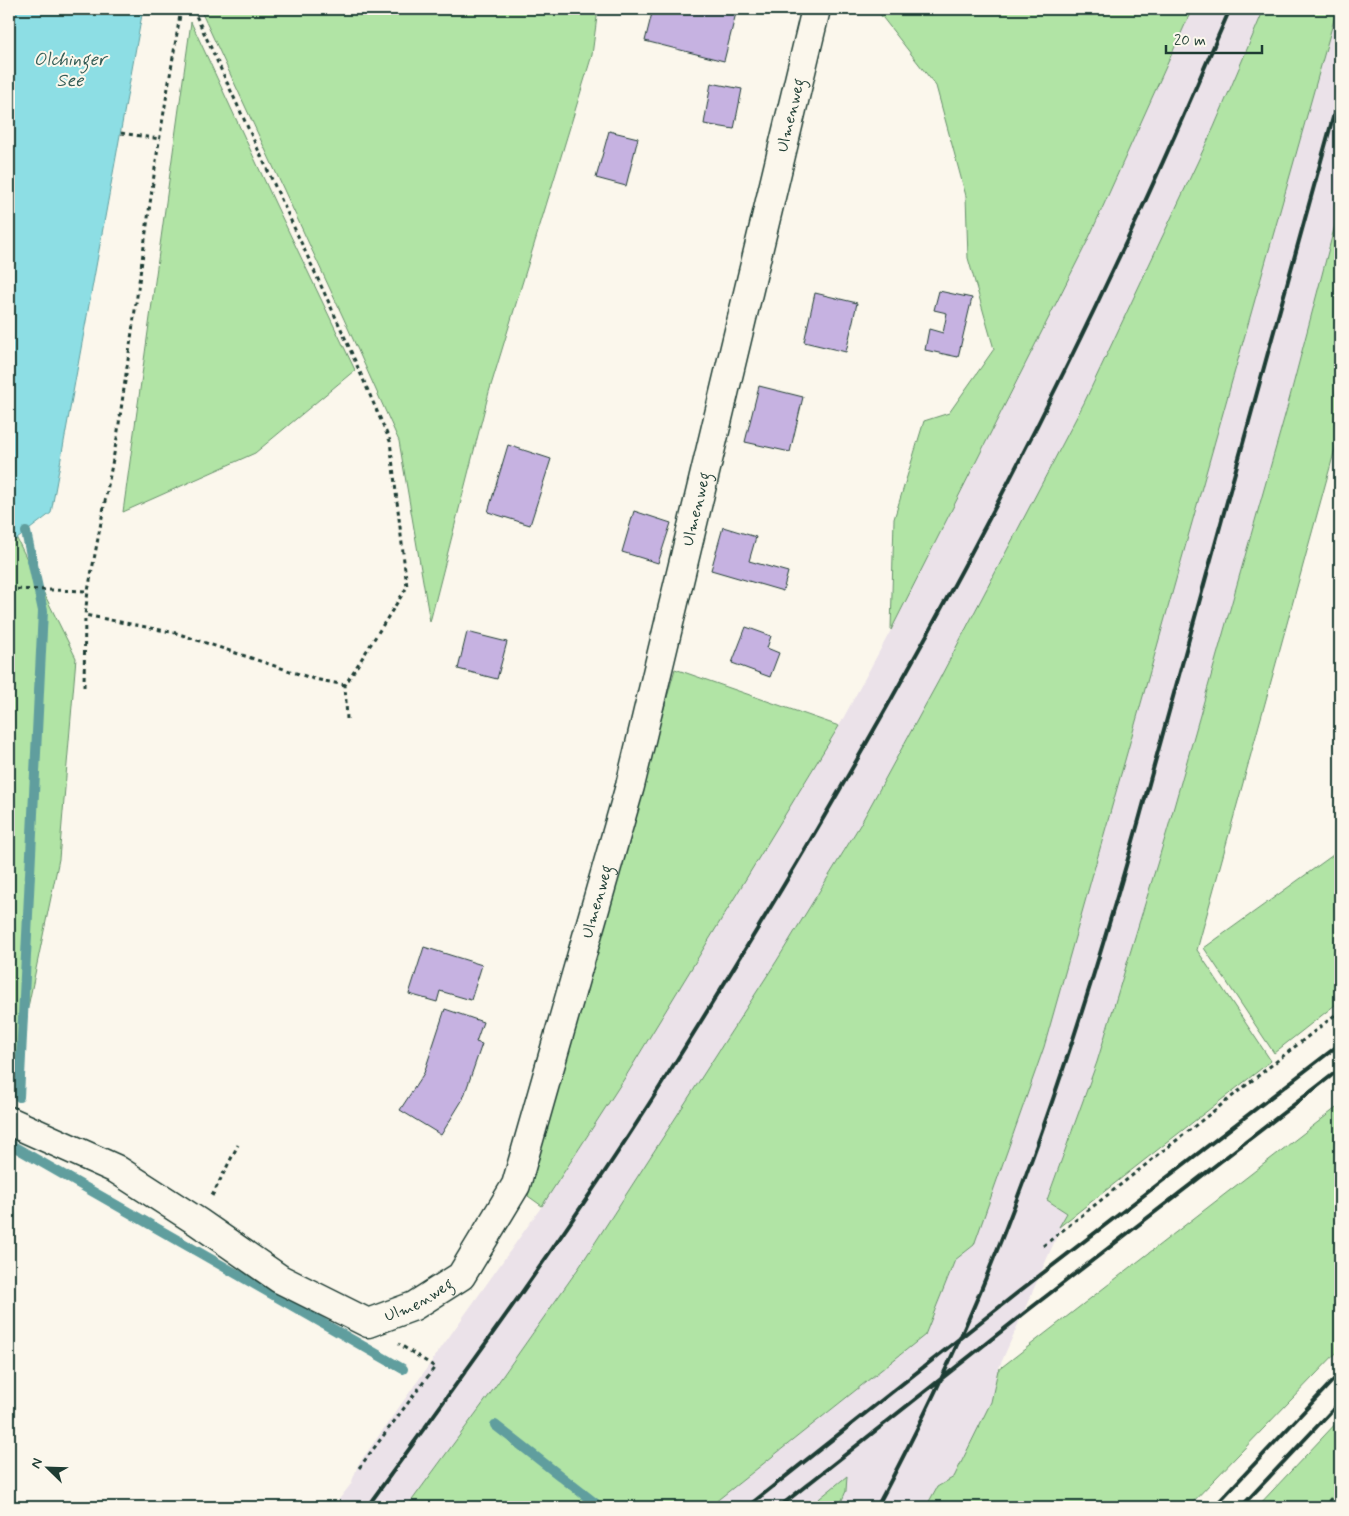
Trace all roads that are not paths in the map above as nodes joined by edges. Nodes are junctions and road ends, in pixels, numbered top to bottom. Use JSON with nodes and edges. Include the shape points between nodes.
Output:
{"nodes":[{"id":1,"x":816,"y":9,"type":"edge"},
{"id":2,"x":9,"y":1121,"type":"edge"}],
"edges":[{"from":1,"to":2,"type":"street","name":"Ulmenweg","via":[[630,786],[516,1185],[461,1276],[414,1306],[368,1323],[280,1279],[116,1170]]}]}
